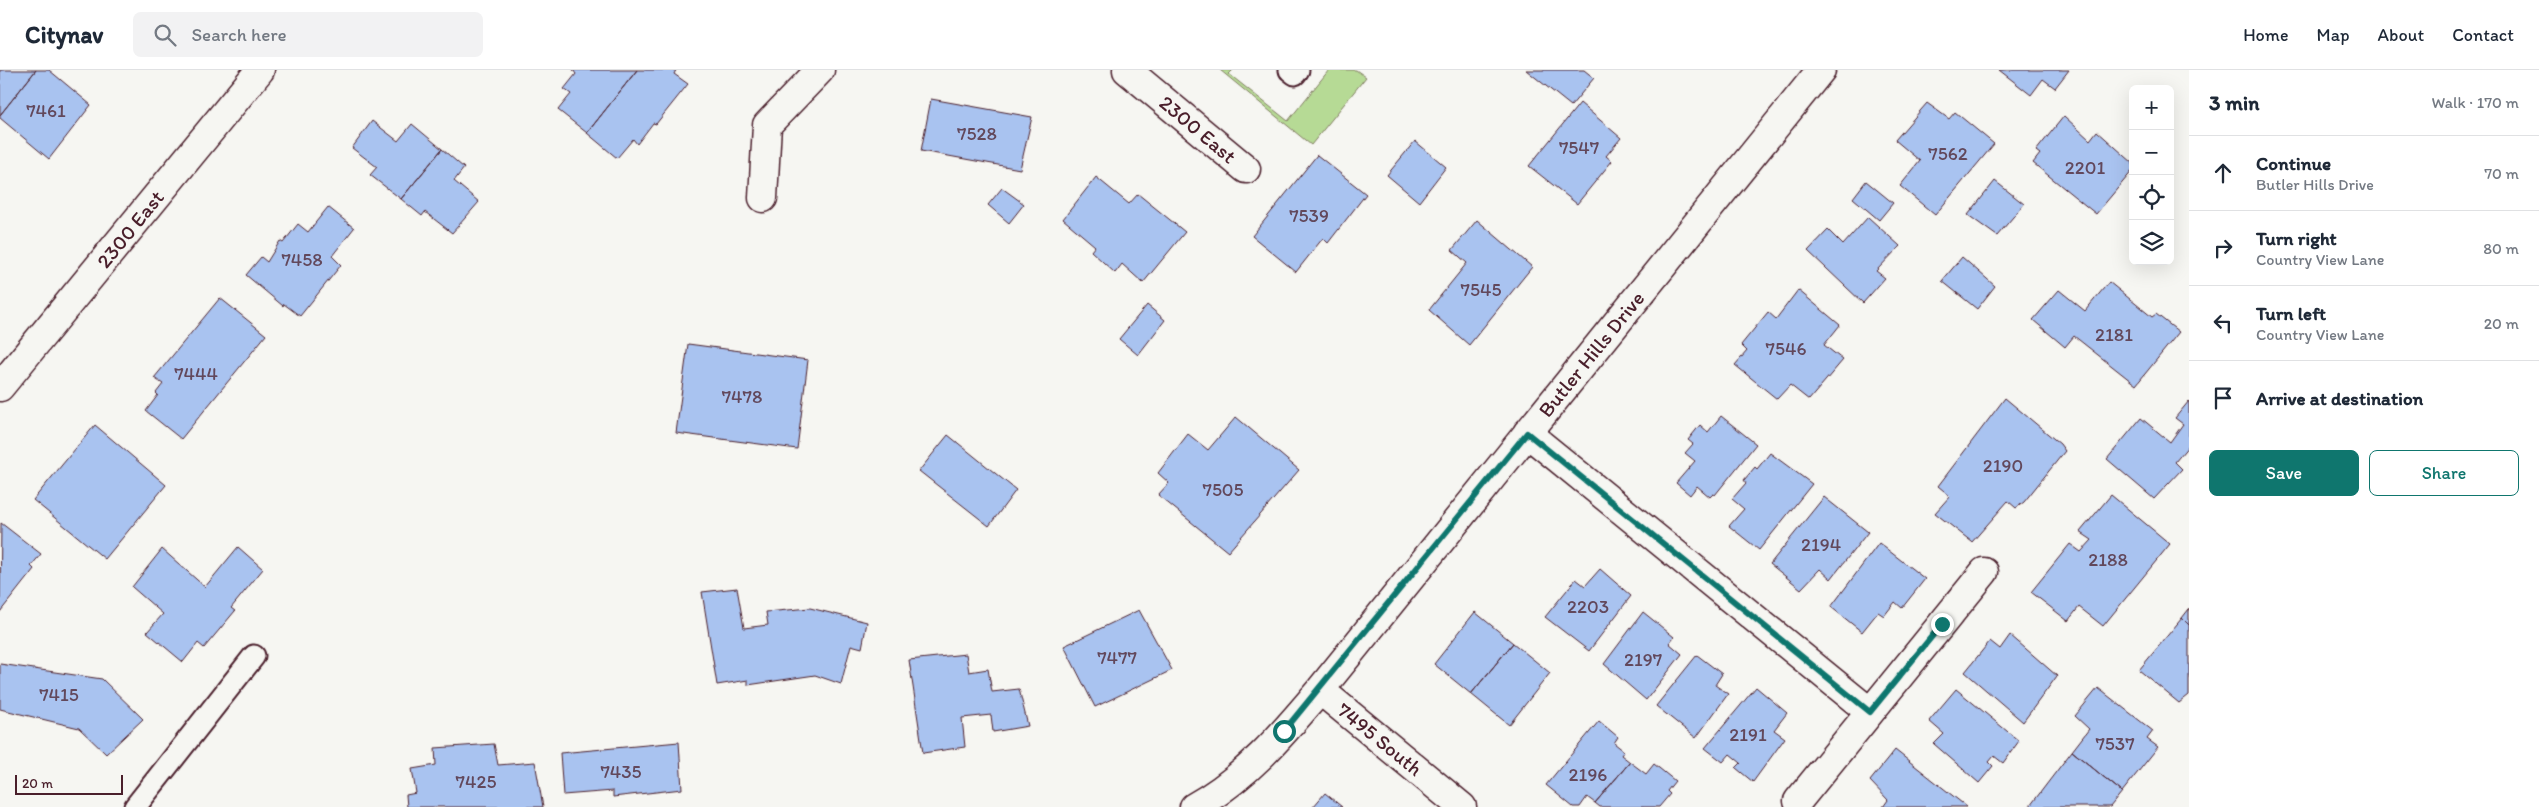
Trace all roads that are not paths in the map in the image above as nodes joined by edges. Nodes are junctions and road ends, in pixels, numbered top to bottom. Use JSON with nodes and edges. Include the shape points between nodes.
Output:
{"nodes":[{"id":1,"x":260,"y":70,"type":"edge"},
{"id":2,"x":820,"y":70,"type":"edge"},
{"id":3,"x":1127,"y":70,"type":"edge"},
{"id":4,"x":1290,"y":70,"type":"edge"},
{"id":5,"x":1298,"y":70,"type":"edge"},
{"id":6,"x":1820,"y":70,"type":"edge"},
{"id":7,"x":1246,"y":169,"type":"dead end"},
{"id":8,"x":763,"y":198,"type":"dead end"},
{"id":9,"x":0,"y":387,"type":"edge"},
{"id":10,"x":1527,"y":433,"type":"junction"},
{"id":11,"x":1984,"y":572,"type":"dead end"},
{"id":12,"x":254,"y":656,"type":"dead end"},
{"id":13,"x":1320,"y":690,"type":"junction"},
{"id":14,"x":1870,"y":712,"type":"junction"},
{"id":15,"x":1798,"y":802,"type":"dead end"},
{"id":16,"x":135,"y":807,"type":"edge"},
{"id":17,"x":1194,"y":807,"type":"edge"},
{"id":18,"x":1462,"y":807,"type":"edge"}],
"edges":[{"from":1,"to":9,"type":"street","name":"2300 East"},
{"from":2,"to":8,"type":"street","via":[[768,125]]},
{"from":3,"to":7,"type":"street","name":"2300 East"},
{"from":4,"to":5,"type":"lane","via":[[1295,74]]},
{"from":6,"to":10,"type":"street","name":"Butler Hills Drive"},
{"from":10,"to":13,"type":"street","name":"Butler Hills Drive"},
{"from":10,"to":14,"type":"street"},
{"from":11,"to":14,"type":"street"},
{"from":12,"to":16,"type":"lane"},
{"from":13,"to":17,"type":"street","name":"Butler Hills Drive","via":[[1253,766],[1220,793]]},
{"from":13,"to":18,"type":"street","name":"7495 South"},
{"from":14,"to":15,"type":"street"}]}
